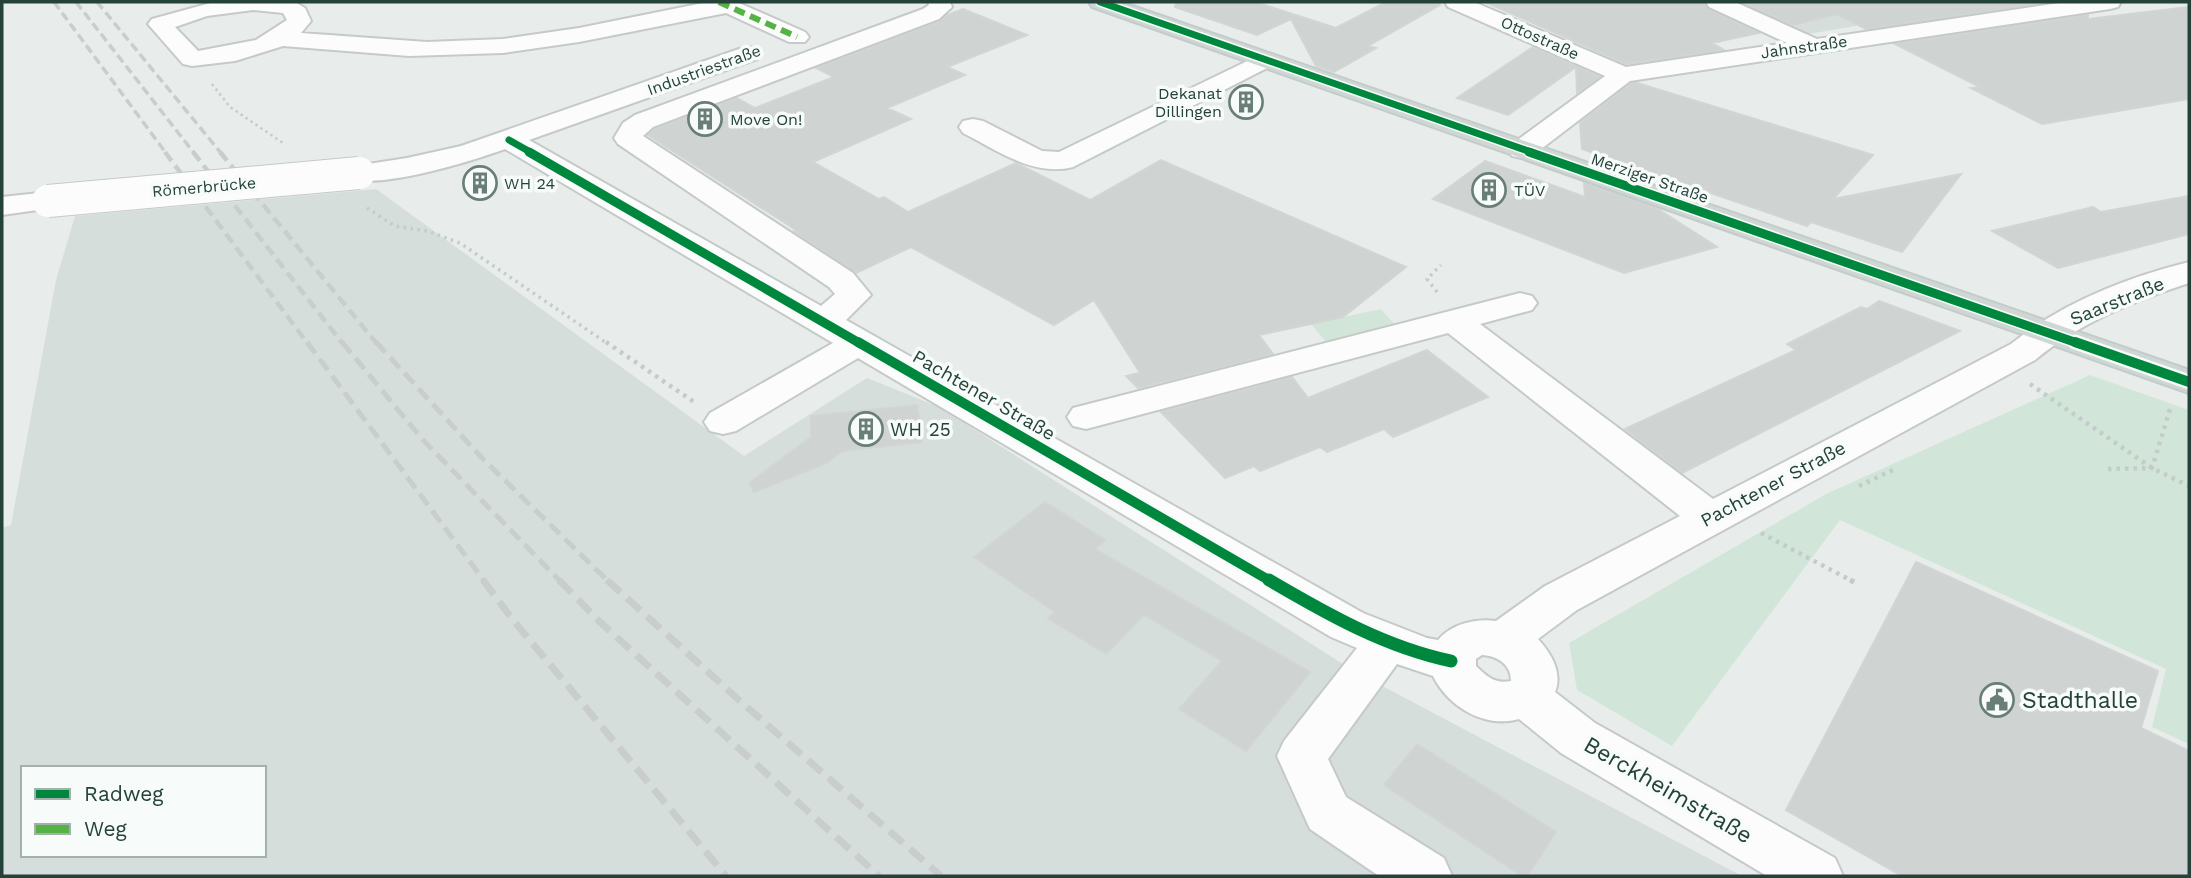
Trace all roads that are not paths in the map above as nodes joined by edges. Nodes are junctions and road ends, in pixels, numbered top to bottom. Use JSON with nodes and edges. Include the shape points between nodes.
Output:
{"nodes":[{"id":1,"x":899,"y":2,"type":"edge"},
{"id":2,"x":939,"y":2,"type":"edge"},
{"id":3,"x":1100,"y":2,"type":"edge"},
{"id":4,"x":1456,"y":2,"type":"edge"},
{"id":5,"x":1717,"y":2,"type":"edge"},
{"id":6,"x":2110,"y":2,"type":"edge"},
{"id":7,"x":724,"y":4,"type":"edge"},
{"id":8,"x":171,"y":9,"type":"edge"},
{"id":9,"x":861,"y":15,"type":"dead end"},
{"id":10,"x":822,"y":28,"type":"dead end"},
{"id":11,"x":797,"y":37,"type":"junction"},
{"id":12,"x":278,"y":38,"type":"junction"},
{"id":13,"x":1811,"y":45,"type":"junction"},
{"id":14,"x":1264,"y":60,"type":"junction"},
{"id":15,"x":1623,"y":75,"type":"junction"},
{"id":16,"x":972,"y":127,"type":"dead end"},
{"id":17,"x":509,"y":139,"type":"junction"},
{"id":18,"x":1522,"y":150,"type":"junction"},
{"id":19,"x":359,"y":188,"type":"joint"},
{"id":20,"x":2,"y":206,"type":"edge"},
{"id":21,"x":2189,"y":272,"type":"edge"},
{"id":22,"x":1520,"y":303,"type":"dead end"},
{"id":23,"x":1453,"y":320,"type":"junction"},
{"id":24,"x":823,"y":322,"type":"junction"},
{"id":25,"x":2045,"y":332,"type":"junction"},
{"id":26,"x":859,"y":343,"type":"junction"},
{"id":27,"x":2185,"y":380,"type":"edge"},
{"id":28,"x":1086,"y":417,"type":"dead end"},
{"id":29,"x":723,"y":422,"type":"road end"},
{"id":30,"x":1709,"y":517,"type":"junction"},
{"id":31,"x":1503,"y":640,"type":"junction"},
{"id":32,"x":1387,"y":643,"type":"junction"},
{"id":33,"x":1451,"y":662,"type":"junction"},
{"id":34,"x":1525,"y":697,"type":"junction"},
{"id":35,"x":1425,"y":876,"type":"edge"},
{"id":36,"x":1816,"y":876,"type":"edge"}],
"edges":[{"from":1,"to":9,"type":"street"},
{"from":2,"to":24,"type":"street","via":[[941,7],[931,14],[644,121],[628,138],[841,280],[854,295]]},
{"from":3,"to":14,"type":"main road","name":"Merziger Straße"},
{"from":4,"to":15,"type":"street","name":"Ottostraße"},
{"from":5,"to":13,"type":"street"},
{"from":6,"to":13,"type":"street","name":"Jahnstraße"},
{"from":7,"to":11,"type":"street"},
{"from":7,"to":12,"type":"street","via":[[496,46],[428,49]]},
{"from":8,"to":12,"type":"street","via":[[160,24],[192,58],[233,54]]},
{"from":8,"to":12,"type":"street","via":[[241,4],[289,7],[298,13],[299,21]]},
{"from":10,"to":11,"type":"street","name":"Industriestraße"},
{"from":11,"to":17,"type":"street","name":"Industriestraße"},
{"from":13,"to":15,"type":"street","name":"Jahnstraße"},
{"from":14,"to":16,"type":"street","via":[[1063,161],[1035,159]]},
{"from":14,"to":18,"type":"main road","name":"Merziger Straße"},
{"from":15,"to":18,"type":"street","name":"Jahnstraße"},
{"from":17,"to":19,"type":"street","name":"Industriestraße"},
{"from":17,"to":24,"type":"street","name":"Pachtener Straße"},
{"from":18,"to":25,"type":"main road","name":"Merziger Straße"},
{"from":19,"to":20,"type":"street","name":"Römerbrücke","bridge":true},
{"from":21,"to":25,"type":"street","name":"Saarstraße","via":[[2136,289]]},
{"from":22,"to":23,"type":"street"},
{"from":23,"to":28,"type":"street"},
{"from":23,"to":30,"type":"street"},
{"from":24,"to":26,"type":"street","name":"Pachtener Straße"},
{"from":25,"to":27,"type":"main road","name":"Merziger Straße"},
{"from":25,"to":30,"type":"street","name":"Pachtener Straße","via":[[2023,352]]},
{"from":26,"to":29,"type":"street"},
{"from":26,"to":32,"type":"street","name":"Pachtener Straße","via":[[1347,625]]},
{"from":30,"to":31,"type":"street","name":"Pachtener Straße","via":[[1561,598]]},
{"from":31,"to":33,"type":"street","via":[[1468,640]]},
{"from":31,"to":34,"type":"street","via":[[1527,656],[1534,667],[1534,690]]},
{"from":32,"to":33,"type":"street","name":"Pachtener Straße"},
{"from":32,"to":35,"type":"street","via":[[1302,756],[1328,813]]},
{"from":33,"to":34,"type":"street","via":[[1453,673],[1471,693],[1500,703]]},
{"from":34,"to":36,"type":"street","name":"Berckheimstraße","via":[[1578,738]]}]}
